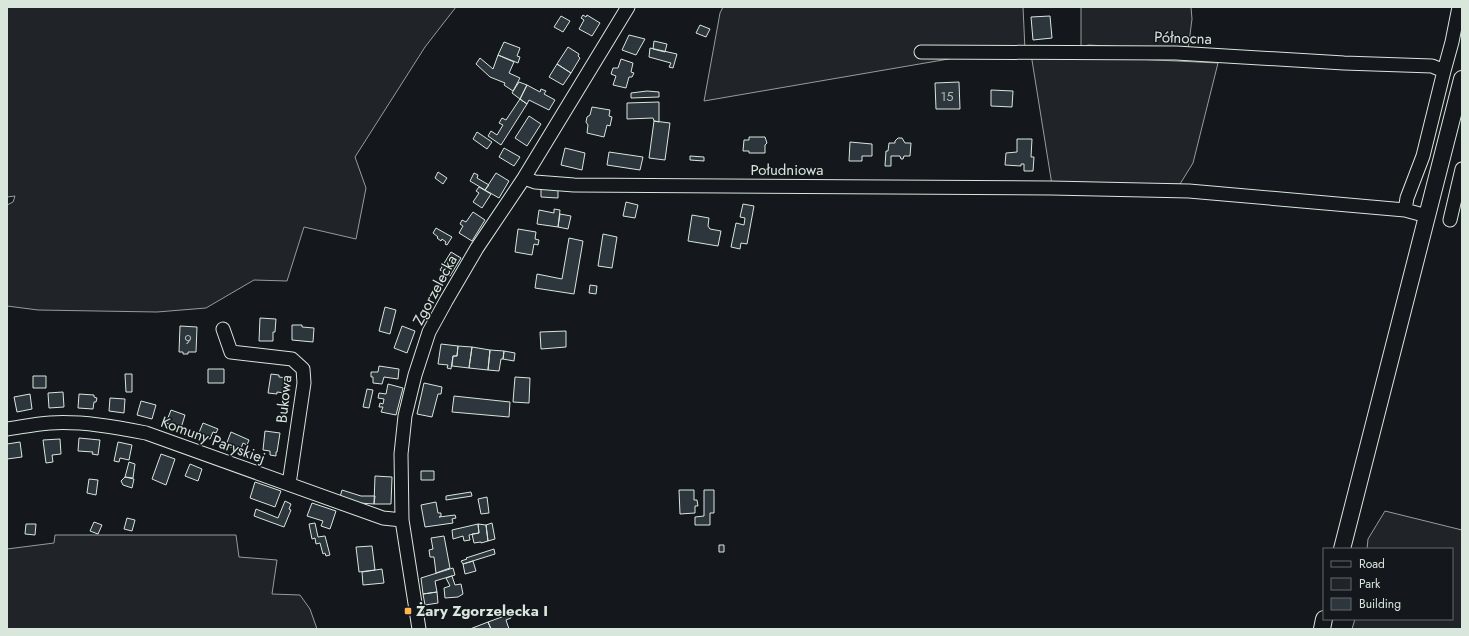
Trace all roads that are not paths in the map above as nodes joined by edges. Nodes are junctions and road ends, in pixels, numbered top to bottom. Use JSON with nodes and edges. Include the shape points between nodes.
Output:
{"nodes":[{"id":1,"x":628,"y":7,"type":"edge"},
{"id":2,"x":1459,"y":7,"type":"edge"},
{"id":3,"x":921,"y":52,"type":"dead end"},
{"id":4,"x":1444,"y":71,"type":"junction"},
{"id":5,"x":1462,"y":79,"type":"edge"},
{"id":6,"x":1462,"y":169,"type":"edge"},
{"id":7,"x":524,"y":178,"type":"junction"},
{"id":8,"x":1405,"y":210,"type":"junction"},
{"id":9,"x":1427,"y":216,"type":"junction"},
{"id":10,"x":1450,"y":220,"type":"dead end"},
{"id":11,"x":223,"y":329,"type":"dead end"},
{"id":12,"x":7,"y":429,"type":"edge"},
{"id":13,"x":289,"y":484,"type":"junction"},
{"id":14,"x":402,"y":520,"type":"junction"},
{"id":15,"x":1342,"y":548,"type":"edge"},
{"id":16,"x":419,"y":629,"type":"edge"}],
"edges":[{"from":1,"to":7,"type":"street","name":"Zgorzelecka"},
{"from":2,"to":4,"type":"street"},
{"from":3,"to":4,"type":"street","name":"Północna","via":[[1176,53],[1432,66]]},
{"from":4,"to":8,"type":"street","via":[[1423,156]]},
{"from":5,"to":9,"type":"main road"},
{"from":6,"to":10,"type":"street"},
{"from":7,"to":8,"type":"street","name":"Południowa","via":[[535,182],[574,185],[1189,191]]},
{"from":7,"to":14,"type":"street","name":"Zgorzelecka","via":[[477,248],[430,332],[415,375],[405,416],[401,454]]},
{"from":8,"to":9,"type":"street","name":"Południowa"},
{"from":9,"to":15,"type":"main road"},
{"from":11,"to":13,"type":"street","name":"Bukowa","via":[[231,352],[292,359],[303,369],[304,383]]},
{"from":12,"to":13,"type":"street","name":"Komuny Paryskiej","via":[[51,423],[112,426],[146,433]]},
{"from":13,"to":14,"type":"street","name":"Komuny Paryskiej","via":[[383,518]]},
{"from":14,"to":16,"type":"street","name":"Zgorzelecka"}]}
